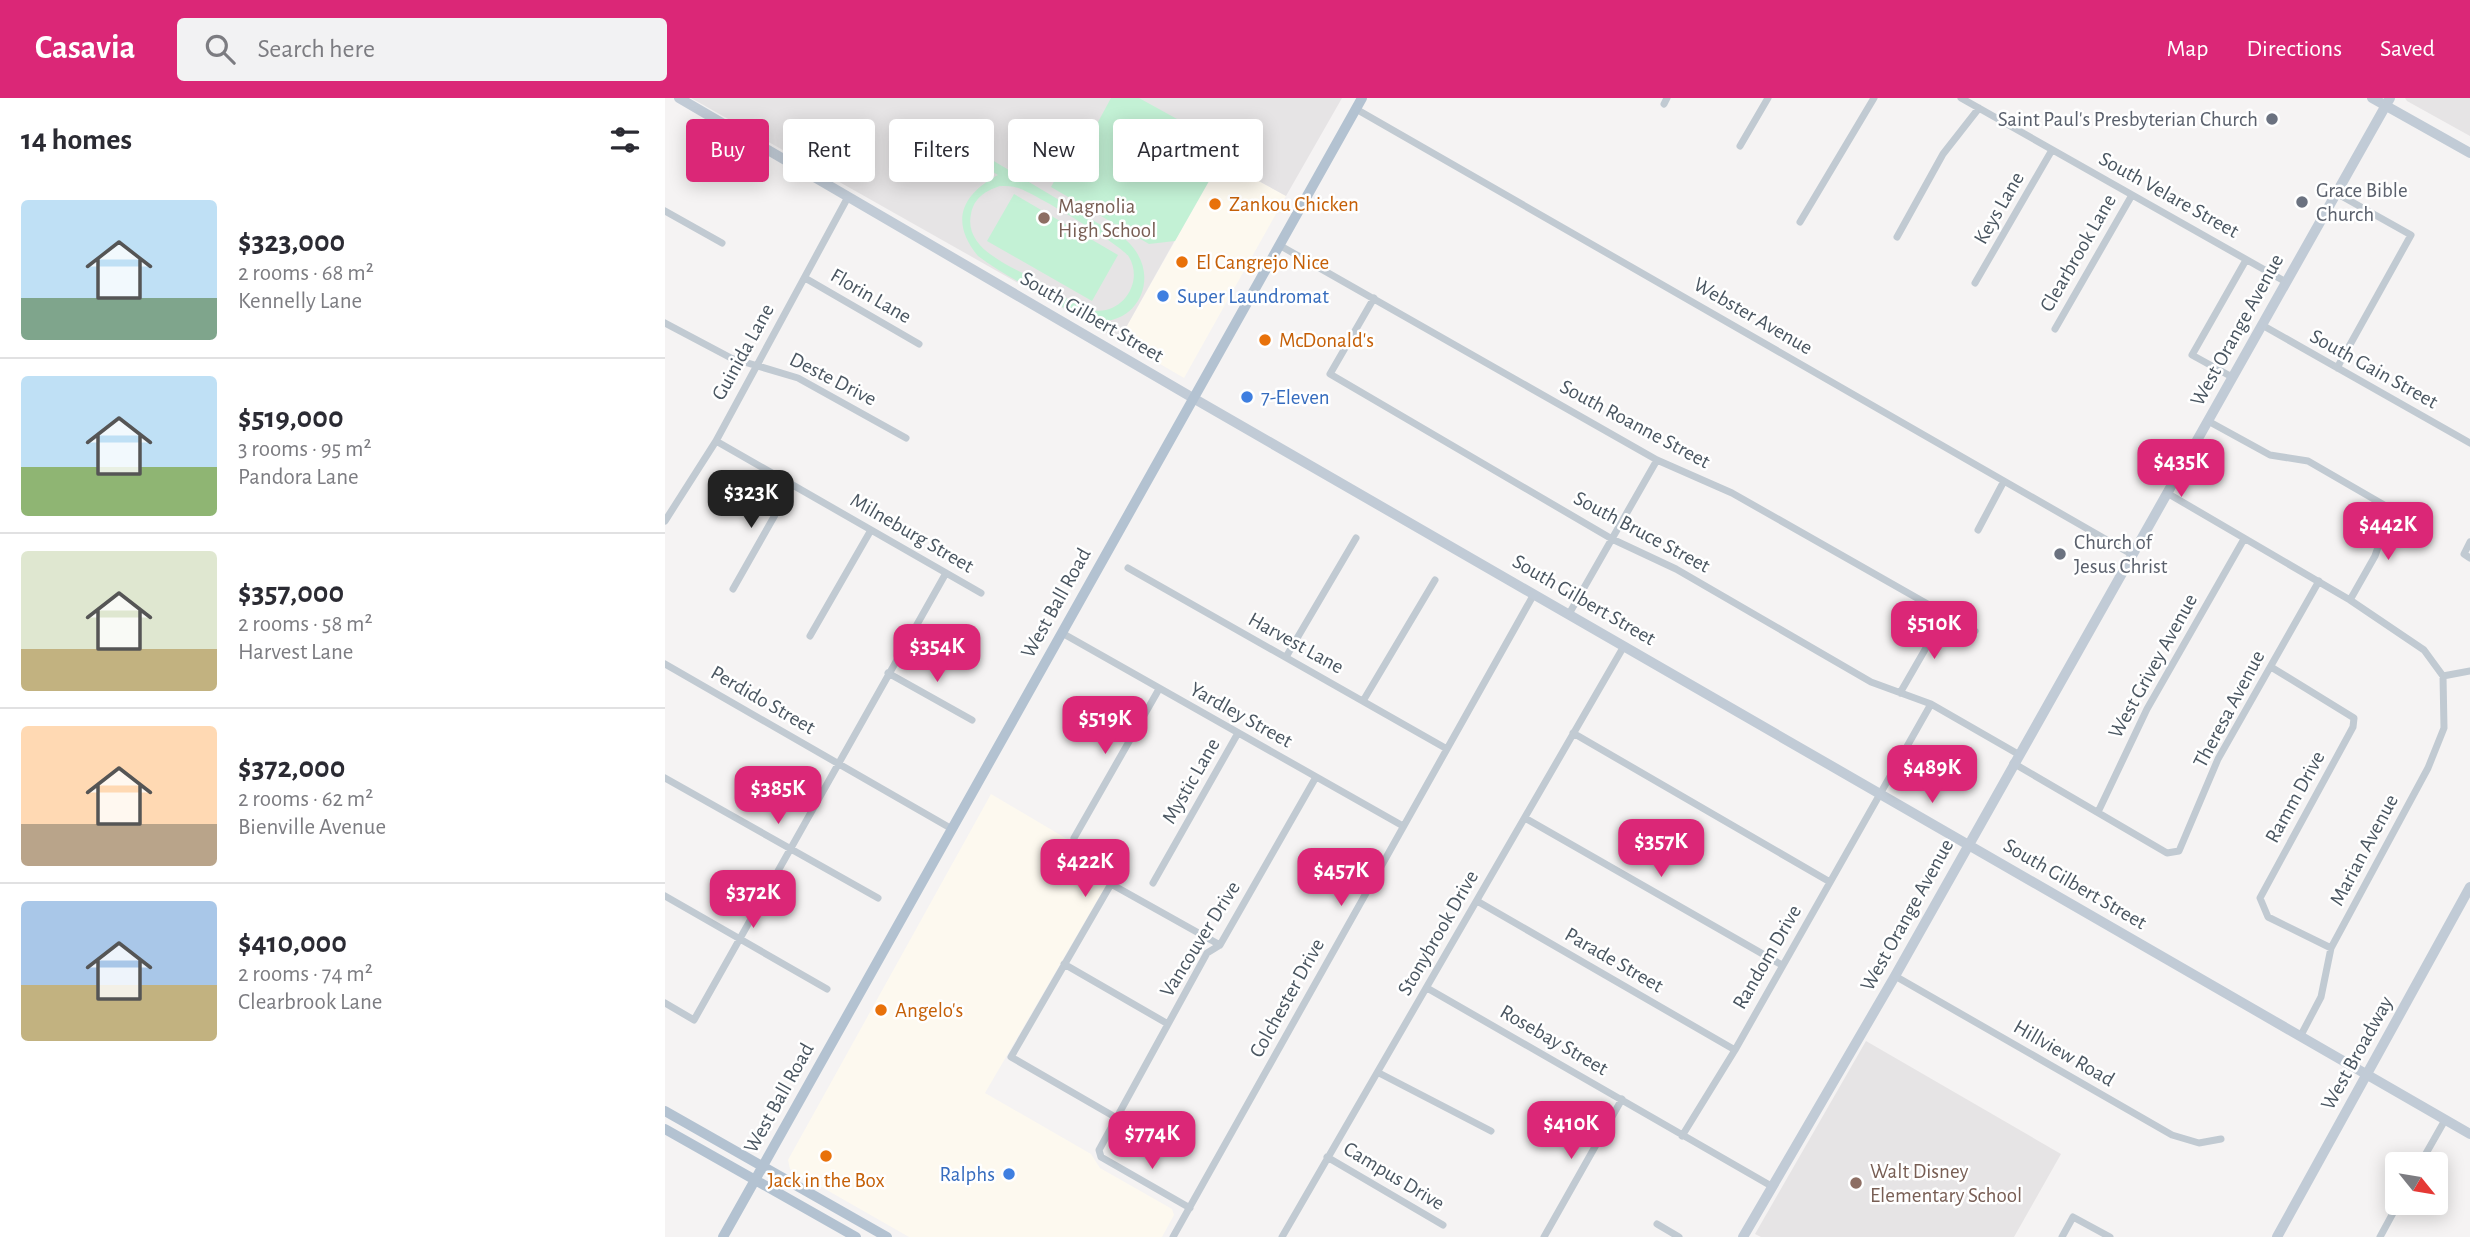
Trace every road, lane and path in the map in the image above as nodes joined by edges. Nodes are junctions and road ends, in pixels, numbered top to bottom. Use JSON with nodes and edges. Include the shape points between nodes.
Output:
{"nodes":[{"id":1,"x":679,"y":98,"type":"edge"},
{"id":2,"x":1362,"y":98,"type":"edge"},
{"id":3,"x":1768,"y":98,"type":"edge"},
{"id":4,"x":1961,"y":98,"type":"edge"},
{"id":5,"x":2372,"y":98,"type":"edge"},
{"id":6,"x":1871,"y":99,"type":"edge"},
{"id":7,"x":2388,"y":102,"type":"edge"},
{"id":8,"x":1979,"y":108,"type":"junction"},
{"id":9,"x":1356,"y":109,"type":"junction"},
{"id":10,"x":1740,"y":146,"type":"dead end"},
{"id":11,"x":2052,"y":150,"type":"junction"},
{"id":12,"x":2470,"y":153,"type":"edge"},
{"id":13,"x":2336,"y":193,"type":"junction"},
{"id":14,"x":2132,"y":195,"type":"junction"},
{"id":15,"x":848,"y":197,"type":"junction"},
{"id":16,"x":665,"y":211,"type":"edge"},
{"id":17,"x":1800,"y":222,"type":"dead end"},
{"id":18,"x":1897,"y":237,"type":"dead end"},
{"id":19,"x":722,"y":243,"type":"dead end"},
{"id":20,"x":1279,"y":245,"type":"junction"},
{"id":21,"x":2246,"y":260,"type":"junction"},
{"id":22,"x":804,"y":278,"type":"junction"},
{"id":23,"x":2286,"y":282,"type":"junction"},
{"id":24,"x":1975,"y":283,"type":"dead end"},
{"id":25,"x":1374,"y":298,"type":"junction"},
{"id":26,"x":665,"y":323,"type":"edge"},
{"id":27,"x":2262,"y":325,"type":"junction"},
{"id":28,"x":2055,"y":329,"type":"dead end"},
{"id":29,"x":919,"y":344,"type":"dead end"},
{"id":30,"x":754,"y":367,"type":"junction"},
{"id":31,"x":2337,"y":369,"type":"junction"},
{"id":32,"x":2232,"y":377,"type":"junction"},
{"id":33,"x":1193,"y":398,"type":"junction"},
{"id":34,"x":2208,"y":421,"type":"junction"},
{"id":35,"x":906,"y":438,"type":"dead end"},
{"id":36,"x":716,"y":441,"type":"junction"},
{"id":37,"x":2470,"y":443,"type":"edge"},
{"id":38,"x":1657,"y":460,"type":"junction"},
{"id":39,"x":2004,"y":481,"type":"junction"},
{"id":40,"x":792,"y":485,"type":"junction"},
{"id":41,"x":2167,"y":493,"type":"junction"},
{"id":42,"x":665,"y":521,"type":"edge"},
{"id":43,"x":871,"y":530,"type":"junction"},
{"id":44,"x":1978,"y":530,"type":"dead end"},
{"id":45,"x":1356,"y":538,"type":"dead end"},
{"id":46,"x":1612,"y":538,"type":"junction"},
{"id":47,"x":2244,"y":539,"type":"junction"},
{"id":48,"x":2470,"y":542,"type":"edge"},
{"id":49,"x":2133,"y":555,"type":"junction"},
{"id":50,"x":2467,"y":556,"type":"edge"},
{"id":51,"x":1128,"y":568,"type":"dead end"},
{"id":52,"x":946,"y":573,"type":"junction"},
{"id":53,"x":1435,"y":580,"type":"dead end"},
{"id":54,"x":2319,"y":581,"type":"junction"},
{"id":55,"x":733,"y":589,"type":"dead end"},
{"id":56,"x":981,"y":593,"type":"dead end"},
{"id":57,"x":1534,"y":594,"type":"junction"},
{"id":58,"x":2350,"y":600,"type":"junction"},
{"id":59,"x":1569,"y":614,"type":"junction"},
{"id":60,"x":1945,"y":615,"type":"junction"},
{"id":61,"x":1975,"y":631,"type":"dead end"},
{"id":62,"x":1062,"y":634,"type":"junction"},
{"id":63,"x":810,"y":636,"type":"dead end"},
{"id":64,"x":1624,"y":646,"type":"junction"},
{"id":65,"x":1286,"y":657,"type":"junction"},
{"id":66,"x":665,"y":664,"type":"edge"},
{"id":67,"x":2270,"y":667,"type":"junction"},
{"id":68,"x":2470,"y":671,"type":"edge"},
{"id":69,"x":888,"y":674,"type":"junction"},
{"id":70,"x":2443,"y":676,"type":"junction"},
{"id":71,"x":1159,"y":689,"type":"junction"},
{"id":72,"x":1900,"y":693,"type":"junction"},
{"id":73,"x":1363,"y":701,"type":"junction"},
{"id":74,"x":1931,"y":704,"type":"junction"},
{"id":75,"x":972,"y":720,"type":"dead end"},
{"id":76,"x":1238,"y":733,"type":"junction"},
{"id":77,"x":1573,"y":733,"type":"junction"},
{"id":78,"x":1447,"y":749,"type":"junction"},
{"id":79,"x":2016,"y":759,"type":"junction"},
{"id":80,"x":837,"y":763,"type":"junction"},
{"id":81,"x":1316,"y":777,"type":"junction"},
{"id":82,"x":665,"y":778,"type":"edge"},
{"id":83,"x":1880,"y":793,"type":"junction"},
{"id":84,"x":2098,"y":813,"type":"junction"},
{"id":85,"x":1525,"y":818,"type":"junction"},
{"id":86,"x":1403,"y":826,"type":"junction"},
{"id":87,"x":952,"y":829,"type":"junction"},
{"id":88,"x":1074,"y":838,"type":"dead end"},
{"id":89,"x":1969,"y":844,"type":"junction"},
{"id":90,"x":790,"y":848,"type":"junction"},
{"id":91,"x":2173,"y":854,"type":"joint"},
{"id":92,"x":1830,"y":882,"type":"junction"},
{"id":93,"x":1153,"y":883,"type":"dead end"},
{"id":94,"x":2470,"y":887,"type":"edge"},
{"id":95,"x":665,"y":896,"type":"edge"},
{"id":96,"x":878,"y":898,"type":"dead end"},
{"id":97,"x":1476,"y":901,"type":"junction"},
{"id":98,"x":739,"y":939,"type":"junction"},
{"id":99,"x":1220,"y":945,"type":"junction"},
{"id":100,"x":2330,"y":947,"type":"junction"},
{"id":101,"x":1064,"y":964,"type":"junction"},
{"id":102,"x":1782,"y":965,"type":"junction"},
{"id":103,"x":1895,"y":976,"type":"junction"},
{"id":104,"x":1427,"y":988,"type":"junction"},
{"id":105,"x":827,"y":989,"type":"dead end"},
{"id":106,"x":665,"y":1003,"type":"edge"},
{"id":107,"x":1168,"y":1024,"type":"junction"},
{"id":108,"x":2300,"y":1037,"type":"junction"},
{"id":109,"x":1735,"y":1049,"type":"junction"},
{"id":110,"x":1379,"y":1073,"type":"junction"},
{"id":111,"x":2366,"y":1075,"type":"junction"},
{"id":112,"x":1622,"y":1099,"type":"junction"},
{"id":113,"x":665,"y":1111,"type":"edge"},
{"id":114,"x":1115,"y":1116,"type":"junction"},
{"id":115,"x":2445,"y":1119,"type":"junction"},
{"id":116,"x":665,"y":1129,"type":"edge"},
{"id":117,"x":1491,"y":1131,"type":"dead end"},
{"id":118,"x":2470,"y":1134,"type":"edge"},
{"id":119,"x":1682,"y":1136,"type":"junction"},
{"id":120,"x":2221,"y":1139,"type":"dead end"},
{"id":121,"x":2427,"y":1152,"type":"edge"},
{"id":122,"x":1328,"y":1157,"type":"junction"},
{"id":123,"x":763,"y":1167,"type":"junction"},
{"id":124,"x":755,"y":1180,"type":"junction"},
{"id":125,"x":1773,"y":1187,"type":"junction"},
{"id":126,"x":1190,"y":1208,"type":"junction"},
{"id":127,"x":2392,"y":1215,"type":"edge"},
{"id":128,"x":1657,"y":1223,"type":"dead end"},
{"id":129,"x":1443,"y":1225,"type":"dead end"},
{"id":130,"x":724,"y":1237,"type":"edge"},
{"id":131,"x":856,"y":1237,"type":"edge"},
{"id":132,"x":887,"y":1237,"type":"edge"},
{"id":133,"x":1173,"y":1237,"type":"edge"},
{"id":134,"x":1282,"y":1237,"type":"edge"},
{"id":135,"x":1544,"y":1237,"type":"edge"},
{"id":136,"x":1679,"y":1237,"type":"edge"},
{"id":137,"x":1744,"y":1237,"type":"edge"},
{"id":138,"x":2062,"y":1237,"type":"edge"},
{"id":139,"x":2110,"y":1237,"type":"edge"},
{"id":140,"x":2277,"y":1237,"type":"edge"},
{"id":141,"x":2380,"y":1237,"type":"edge"}],
"edges":[{"from":1,"to":15,"type":"street","name":"South Gilbert Street"},
{"from":2,"to":9,"type":"main road","name":"West Ball Road"},
{"from":3,"to":10,"type":"street"},
{"from":4,"to":8,"type":"street","name":"South Velare Street"},
{"from":5,"to":7,"type":"street"},
{"from":6,"to":17,"type":"street"},
{"from":7,"to":12,"type":"street"},
{"from":7,"to":13,"type":"street","name":"West Orange Avenue"},
{"from":8,"to":11,"type":"street","name":"South Velare Street"},
{"from":8,"to":18,"type":"street","via":[[1943,154]]},
{"from":9,"to":20,"type":"main road","name":"West Ball Road"},
{"from":9,"to":39,"type":"street","name":"Webster Avenue"},
{"from":11,"to":14,"type":"street","name":"South Velare Street"},
{"from":11,"to":24,"type":"street","name":"Keys Lane"},
{"from":13,"to":23,"type":"street","name":"West Orange Avenue"},
{"from":13,"to":31,"type":"street","via":[[2411,235]]},
{"from":14,"to":21,"type":"street","name":"South Velare Street"},
{"from":14,"to":28,"type":"street","name":"Clearbrook Lane"},
{"from":15,"to":22,"type":"street","name":"Guinida Lane"},
{"from":15,"to":33,"type":"street","name":"South Gilbert Street"},
{"from":16,"to":19,"type":"street"},
{"from":20,"to":25,"type":"street","name":"South Roanne Street"},
{"from":20,"to":33,"type":"main road","name":"West Ball Road"},
{"from":21,"to":23,"type":"street","name":"South Velare Street"},
{"from":21,"to":32,"type":"street","via":[[2192,355]]},
{"from":22,"to":29,"type":"street","name":"Florin Lane"},
{"from":22,"to":30,"type":"street","name":"Guinida Lane"},
{"from":23,"to":27,"type":"street","name":"West Orange Avenue"},
{"from":25,"to":38,"type":"street","name":"South Roanne Street"},
{"from":25,"to":46,"type":"street","name":"South Bruce Street","via":[[1330,374]]},
{"from":26,"to":30,"type":"street","name":"Deste Drive"},
{"from":27,"to":31,"type":"street","name":"South Gain Street"},
{"from":27,"to":32,"type":"street","name":"West Orange Avenue"},
{"from":30,"to":35,"type":"street","name":"Deste Drive","via":[[798,378]]},
{"from":30,"to":36,"type":"street","name":"Guinida Lane"},
{"from":31,"to":37,"type":"street","name":"South Gain Street"},
{"from":32,"to":34,"type":"street","name":"West Orange Avenue"},
{"from":33,"to":57,"type":"street","name":"South Gilbert Street"},
{"from":33,"to":62,"type":"main road","name":"West Ball Road"},
{"from":34,"to":41,"type":"street","name":"West Orange Avenue"},
{"from":34,"to":58,"type":"street","via":[[2270,455],[2308,461],[2391,509],[2375,556]]},
{"from":36,"to":40,"type":"street","name":"Milneburg Street"},
{"from":36,"to":42,"type":"street","name":"Guinida Lane"},
{"from":38,"to":46,"type":"street"},
{"from":38,"to":60,"type":"street","name":"South Roanne Street","via":[[1732,493]]},
{"from":39,"to":44,"type":"street"},
{"from":39,"to":49,"type":"street","name":"Webster Avenue"},
{"from":40,"to":43,"type":"street","name":"Milneburg Street"},
{"from":40,"to":55,"type":"street"},
{"from":41,"to":47,"type":"street"},
{"from":41,"to":49,"type":"street","name":"West Orange Avenue"},
{"from":43,"to":52,"type":"street","name":"Milneburg Street"},
{"from":43,"to":63,"type":"street"},
{"from":45,"to":65,"type":"street"},
{"from":46,"to":59,"type":"street"},
{"from":46,"to":72,"type":"street","name":"South Bruce Street","via":[[1677,569],[1871,682]]},
{"from":47,"to":54,"type":"street"},
{"from":47,"to":84,"type":"street","name":"West Grivey Avenue","via":[[2147,709]]},
{"from":48,"to":50,"type":"street"},
{"from":49,"to":79,"type":"street","name":"West Orange Avenue"},
{"from":51,"to":65,"type":"street","name":"Harvest Lane"},
{"from":52,"to":56,"type":"street","name":"Milneburg Street"},
{"from":52,"to":69,"type":"street"},
{"from":53,"to":73,"type":"street"},
{"from":54,"to":58,"type":"street"},
{"from":54,"to":67,"type":"street","name":"Theresa Avenue"},
{"from":57,"to":59,"type":"street","name":"South Gilbert Street"},
{"from":57,"to":78,"type":"street","name":"Colchester Drive"},
{"from":58,"to":70,"type":"street","via":[[2424,650]]},
{"from":59,"to":64,"type":"street","name":"South Gilbert Street"},
{"from":60,"to":61,"type":"street","name":"South Roanne Street"},
{"from":60,"to":72,"type":"street"},
{"from":62,"to":71,"type":"street","name":"Yardley Street"},
{"from":62,"to":87,"type":"main road","name":"West Ball Road"},
{"from":64,"to":77,"type":"street","name":"Stonybrook Drive"},
{"from":64,"to":83,"type":"street","name":"South Gilbert Street"},
{"from":65,"to":73,"type":"street","name":"Harvest Lane"},
{"from":66,"to":80,"type":"street","name":"Perdido Street"},
{"from":67,"to":91,"type":"street","name":"Theresa Avenue","via":[[2218,759],[2182,846]]},
{"from":67,"to":100,"type":"street","name":"Ramm Drive","via":[[2354,718],[2260,898],[2268,917]]},
{"from":68,"to":70,"type":"street"},
{"from":69,"to":75,"type":"street"},
{"from":69,"to":80,"type":"street"},
{"from":70,"to":100,"type":"street","name":"Marian Avenue","via":[[2444,728],[2428,768]]},
{"from":71,"to":76,"type":"street","name":"Yardley Street"},
{"from":71,"to":88,"type":"street"},
{"from":72,"to":74,"type":"street","name":"South Bruce Street"},
{"from":73,"to":78,"type":"street","name":"Harvest Lane"},
{"from":74,"to":79,"type":"street","name":"South Bruce Street"},
{"from":74,"to":83,"type":"street","name":"Random Drive"},
{"from":76,"to":81,"type":"street","name":"Yardley Street"},
{"from":76,"to":93,"type":"street","name":"Mystic Lane"},
{"from":77,"to":85,"type":"street","name":"Stonybrook Drive"},
{"from":77,"to":92,"type":"street"},
{"from":78,"to":86,"type":"street","name":"Colchester Drive"},
{"from":79,"to":84,"type":"street","name":"South Bruce Street"},
{"from":79,"to":89,"type":"street","name":"West Orange Avenue"},
{"from":80,"to":87,"type":"street","name":"Perdido Street"},
{"from":80,"to":90,"type":"street"},
{"from":81,"to":86,"type":"street","name":"Yardley Street"},
{"from":81,"to":99,"type":"street","name":"Vancouver Drive"},
{"from":82,"to":90,"type":"street"},
{"from":83,"to":89,"type":"street","name":"South Gilbert Street"},
{"from":83,"to":92,"type":"street","name":"Random Drive"},
{"from":84,"to":91,"type":"street","name":"South Bruce Street"},
{"from":85,"to":97,"type":"street","name":"Stonybrook Drive"},
{"from":85,"to":102,"type":"street"},
{"from":86,"to":126,"type":"street","name":"Colchester Drive"},
{"from":87,"to":123,"type":"main road","name":"West Ball Road"},
{"from":89,"to":103,"type":"street","name":"West Orange Avenue"},
{"from":89,"to":108,"type":"street","name":"South Gilbert Street"},
{"from":90,"to":96,"type":"street"},
{"from":90,"to":98,"type":"street"},
{"from":92,"to":102,"type":"street","name":"Random Drive"},
{"from":94,"to":111,"type":"street","name":"West Broadway"},
{"from":95,"to":98,"type":"street"},
{"from":97,"to":104,"type":"street","name":"Stonybrook Drive"},
{"from":97,"to":109,"type":"street","name":"Parade Street"},
{"from":98,"to":105,"type":"street"},
{"from":98,"to":106,"type":"street","via":[[694,1020]]},
{"from":99,"to":101,"type":"street","via":[[1111,884]]},
{"from":99,"to":107,"type":"street","name":"Vancouver Drive","via":[[1207,953]]},
{"from":100,"to":108,"type":"street","name":"Marian Avenue","via":[[2321,997]]},
{"from":101,"to":107,"type":"street"},
{"from":101,"to":114,"type":"street","via":[[1011,1057]]},
{"from":102,"to":109,"type":"street","name":"Random Drive"},
{"from":103,"to":120,"type":"street","name":"Hillview Road","via":[[2172,1135],[2199,1143]]},
{"from":103,"to":125,"type":"street","name":"West Orange Avenue"},
{"from":104,"to":110,"type":"street","name":"Stonybrook Drive"},
{"from":104,"to":112,"type":"street","name":"Rosebay Street"},
{"from":107,"to":114,"type":"street","name":"Vancouver Drive"},
{"from":108,"to":111,"type":"street","name":"South Gilbert Street"},
{"from":109,"to":119,"type":"street","name":"Random Drive"},
{"from":110,"to":117,"type":"street"},
{"from":110,"to":122,"type":"street","name":"Stonybrook Drive"},
{"from":111,"to":115,"type":"street","name":"South Gilbert Street"},
{"from":111,"to":140,"type":"street","name":"West Broadway"},
{"from":112,"to":119,"type":"street","name":"Rosebay Street"},
{"from":112,"to":135,"type":"street"},
{"from":113,"to":123,"type":"main road"},
{"from":114,"to":126,"type":"street","name":"Vancouver Drive","via":[[1099,1150],[1101,1157]]},
{"from":115,"to":118,"type":"street","name":"South Gilbert Street"},
{"from":115,"to":121,"type":"street"},
{"from":116,"to":124,"type":"main road"},
{"from":119,"to":125,"type":"street","name":"Rosebay Street"},
{"from":122,"to":129,"type":"street","name":"Campus Drive"},
{"from":122,"to":134,"type":"street","name":"Stonybrook Drive"},
{"from":123,"to":124,"type":"main road","name":"West Ball Road"},
{"from":123,"to":132,"type":"main road"},
{"from":124,"to":130,"type":"main road","name":"West Ball Road"},
{"from":124,"to":131,"type":"main road"},
{"from":125,"to":137,"type":"street","name":"West Orange Avenue"},
{"from":126,"to":133,"type":"street","name":"Colchester Drive"},
{"from":127,"to":141,"type":"street"},
{"from":128,"to":136,"type":"street"},
{"from":138,"to":139,"type":"street","via":[[2073,1217]]}]}
